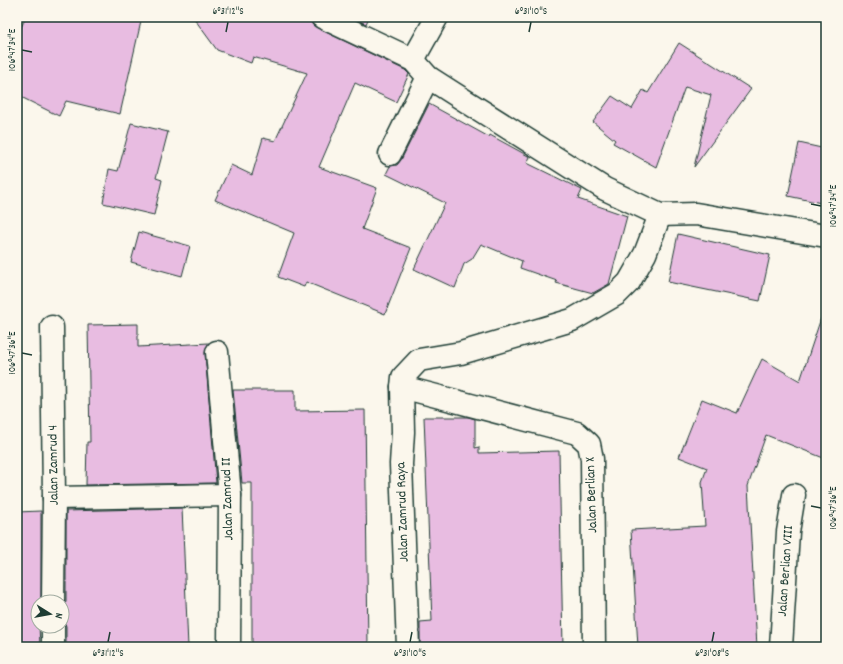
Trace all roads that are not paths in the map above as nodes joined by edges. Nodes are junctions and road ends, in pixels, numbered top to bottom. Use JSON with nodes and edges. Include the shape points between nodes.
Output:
{"nodes":[{"id":1,"x":322,"y":17,"type":"edge"},
{"id":2,"x":437,"y":17,"type":"edge"},
{"id":3,"x":413,"y":60,"type":"junction"},
{"id":4,"x":428,"y":77,"type":"junction"},
{"id":5,"x":390,"y":154,"type":"dead end"},
{"id":6,"x":660,"y":215,"type":"junction"},
{"id":7,"x":826,"y":236,"type":"edge"},
{"id":8,"x":52,"y":327,"type":"dead end"},
{"id":9,"x":217,"y":352,"type":"dead end"},
{"id":10,"x":402,"y":382,"type":"junction"},
{"id":11,"x":794,"y":495,"type":"dead end"},
{"id":12,"x":230,"y":496,"type":"junction"},
{"id":13,"x":54,"y":498,"type":"junction"},
{"id":14,"x":53,"y":594,"type":"edge"},
{"id":15,"x":53,"y":634,"type":"edge"},
{"id":16,"x":53,"y":647,"type":"edge"},
{"id":17,"x":229,"y":647,"type":"edge"},
{"id":18,"x":408,"y":647,"type":"edge"},
{"id":19,"x":594,"y":647,"type":"edge"},
{"id":20,"x":781,"y":647,"type":"edge"}],
"edges":[{"from":1,"to":3,"type":"street"},
{"from":2,"to":3,"type":"street"},
{"from":3,"to":4,"type":"street"},
{"from":4,"to":5,"type":"street"},
{"from":4,"to":6,"type":"street","via":[[605,189]]},
{"from":6,"to":7,"type":"street","via":[[696,214]]},
{"from":6,"to":10,"type":"street","via":[[645,254],[629,282],[617,294],[572,320],[461,353],[419,360]]},
{"from":8,"to":13,"type":"street","name":"Jalan Zamrud 4"},
{"from":9,"to":12,"type":"street","name":"Jalan Zamrud II"},
{"from":10,"to":18,"type":"street","name":"Jalan Zamrud Raya","via":[[401,464]]},
{"from":10,"to":19,"type":"street","name":"Jalan Berlian X","via":[[576,433],[589,444],[592,459]]},
{"from":11,"to":20,"type":"street","name":"Jalan Berlian VIII","via":[[788,532]]},
{"from":12,"to":13,"type":"street"},
{"from":12,"to":17,"type":"street","name":"Jalan Zamrud II"},
{"from":13,"to":14,"type":"street","name":"Jalan Zamrud 4"},
{"from":15,"to":16,"type":"street"}]}
